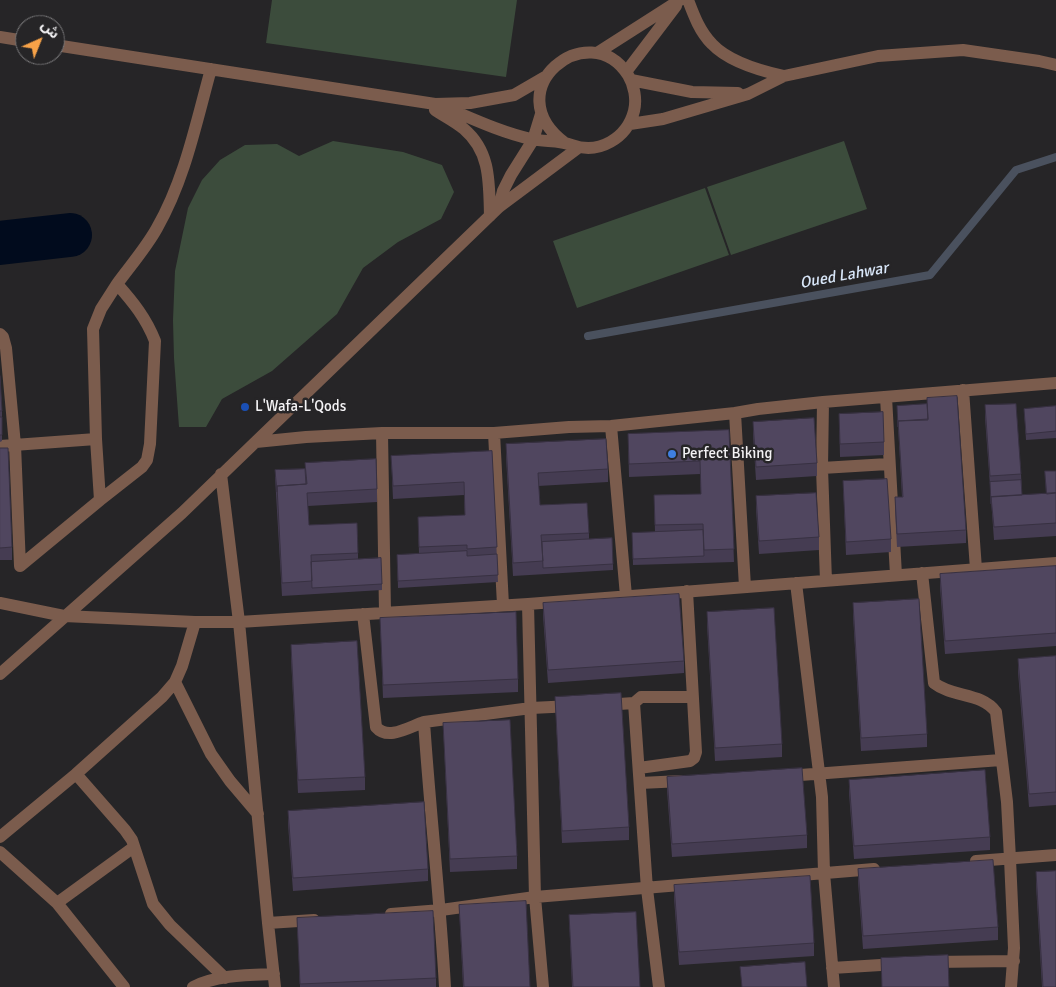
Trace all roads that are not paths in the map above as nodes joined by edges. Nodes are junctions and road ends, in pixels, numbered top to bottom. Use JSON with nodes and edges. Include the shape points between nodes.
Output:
{"nodes":[{"id":1,"x":680,"y":0,"type":"edge"},
{"id":2,"x":688,"y":0,"type":"edge"},
{"id":3,"x":0,"y":37,"type":"edge"},
{"id":4,"x":15,"y":39,"type":"edge"},
{"id":5,"x":65,"y":47,"type":"edge"},
{"id":6,"x":597,"y":53,"type":"junction"},
{"id":7,"x":1056,"y":65,"type":"edge"},
{"id":8,"x":211,"y":70,"type":"junction"},
{"id":9,"x":629,"y":76,"type":"junction"},
{"id":10,"x":784,"y":76,"type":"junction"},
{"id":11,"x":545,"y":77,"type":"junction"},
{"id":12,"x":748,"y":94,"type":"junction"},
{"id":13,"x":428,"y":103,"type":"junction"},
{"id":14,"x":541,"y":114,"type":"junction"},
{"id":15,"x":630,"y":124,"type":"junction"},
{"id":16,"x":533,"y":140,"type":"junction"},
{"id":17,"x":564,"y":142,"type":"junction"},
{"id":18,"x":578,"y":148,"type":"junction"},
{"id":19,"x":494,"y":211,"type":"junction"},
{"id":20,"x":117,"y":284,"type":"junction"},
{"id":21,"x":0,"y":334,"type":"edge"},
{"id":22,"x":1056,"y":383,"type":"edge"},
{"id":23,"x":963,"y":390,"type":"junction"},
{"id":24,"x":886,"y":397,"type":"junction"},
{"id":25,"x":823,"y":402,"type":"junction"},
{"id":26,"x":735,"y":413,"type":"junction"},
{"id":27,"x":611,"y":426,"type":"junction"},
{"id":28,"x":494,"y":432,"type":"junction"},
{"id":29,"x":382,"y":433,"type":"junction"},
{"id":30,"x":96,"y":439,"type":"junction"},
{"id":31,"x":256,"y":442,"type":"junction"},
{"id":32,"x":15,"y":445,"type":"junction"},
{"id":33,"x":0,"y":446,"type":"edge"},
{"id":34,"x":888,"y":464,"type":"junction"},
{"id":35,"x":822,"y":468,"type":"junction"},
{"id":36,"x":221,"y":474,"type":"junction"},
{"id":37,"x":100,"y":500,"type":"junction"},
{"id":38,"x":1056,"y":563,"type":"edge"},
{"id":39,"x":976,"y":569,"type":"junction"},
{"id":40,"x":922,"y":573,"type":"junction"},
{"id":41,"x":896,"y":575,"type":"junction"},
{"id":42,"x":826,"y":580,"type":"junction"},
{"id":43,"x":796,"y":583,"type":"junction"},
{"id":44,"x":745,"y":587,"type":"junction"},
{"id":45,"x":687,"y":591,"type":"junction"},
{"id":46,"x":626,"y":596,"type":"junction"},
{"id":47,"x":0,"y":603,"type":"edge"},
{"id":48,"x":528,"y":604,"type":"junction"},
{"id":49,"x":503,"y":605,"type":"junction"},
{"id":50,"x":385,"y":612,"type":"junction"},
{"id":51,"x":363,"y":614,"type":"junction"},
{"id":52,"x":64,"y":616,"type":"junction"},
{"id":53,"x":195,"y":622,"type":"junction"},
{"id":54,"x":239,"y":622,"type":"junction"},
{"id":55,"x":0,"y":674,"type":"edge"},
{"id":56,"x":174,"y":682,"type":"junction"},
{"id":57,"x":693,"y":697,"type":"junction"},
{"id":58,"x":634,"y":703,"type":"junction"},
{"id":59,"x":531,"y":708,"type":"junction"},
{"id":60,"x":424,"y":722,"type":"junction"},
{"id":61,"x":1001,"y":760,"type":"junction"},
{"id":62,"x":639,"y":768,"type":"junction"},
{"id":63,"x":76,"y":774,"type":"junction"},
{"id":64,"x":818,"y":774,"type":"junction"},
{"id":65,"x":779,"y":776,"type":"edge"},
{"id":66,"x":699,"y":780,"type":"edge"},
{"id":67,"x":640,"y":783,"type":"junction"},
{"id":68,"x":258,"y":814,"type":"junction"},
{"id":69,"x":0,"y":837,"type":"edge"},
{"id":70,"x":134,"y":847,"type":"junction"},
{"id":71,"x":0,"y":852,"type":"edge"},
{"id":72,"x":1056,"y":855,"type":"edge"},
{"id":73,"x":1010,"y":859,"type":"junction"},
{"id":74,"x":961,"y":862,"type":"edge"},
{"id":75,"x":883,"y":869,"type":"edge"},
{"id":76,"x":824,"y":873,"type":"junction"},
{"id":77,"x":647,"y":889,"type":"junction"},
{"id":78,"x":535,"y":896,"type":"junction"},
{"id":79,"x":57,"y":904,"type":"junction"},
{"id":80,"x":441,"y":910,"type":"junction"},
{"id":81,"x":383,"y":914,"type":"edge"},
{"id":82,"x":325,"y":919,"type":"edge"},
{"id":83,"x":268,"y":923,"type":"junction"},
{"id":84,"x":1014,"y":961,"type":"junction"},
{"id":85,"x":832,"y":968,"type":"junction"},
{"id":86,"x":274,"y":974,"type":"junction"},
{"id":87,"x":225,"y":978,"type":"junction"},
{"id":88,"x":124,"y":987,"type":"edge"},
{"id":89,"x":193,"y":987,"type":"edge"},
{"id":90,"x":275,"y":987,"type":"edge"},
{"id":91,"x":445,"y":987,"type":"edge"},
{"id":92,"x":543,"y":987,"type":"edge"},
{"id":93,"x":659,"y":987,"type":"edge"},
{"id":94,"x":834,"y":987,"type":"edge"},
{"id":95,"x":1011,"y":987,"type":"edge"}],
"edges":[{"from":1,"to":6,"type":"street"},
{"from":1,"to":9,"type":"street"},
{"from":2,"to":10,"type":"street","via":[[697,23],[713,45],[761,71]]},
{"from":3,"to":4,"type":"street"},
{"from":5,"to":8,"type":"street"},
{"from":6,"to":9,"type":"street","via":[[618,63]]},
{"from":6,"to":11,"type":"street","via":[[567,57]]},
{"from":7,"to":10,"type":"street","via":[[963,50],[878,56]]},
{"from":8,"to":13,"type":"street"},
{"from":8,"to":20,"type":"street","via":[[182,177],[156,230]]},
{"from":9,"to":12,"type":"street","via":[[692,92]]},
{"from":9,"to":15,"type":"street","via":[[635,95],[635,110]]},
{"from":10,"to":12,"type":"street"},
{"from":11,"to":13,"type":"street","via":[[514,95],[470,103]]},
{"from":11,"to":14,"type":"street","via":[[539,102]]},
{"from":12,"to":15,"type":"street","via":[[663,119]]},
{"from":13,"to":16,"type":"street"},
{"from":13,"to":19,"type":"street","via":[[480,145],[488,168]]},
{"from":14,"to":16,"type":"street"},
{"from":14,"to":17,"type":"street","via":[[554,135]]},
{"from":15,"to":18,"type":"street","via":[[608,144]]},
{"from":16,"to":17,"type":"street"},
{"from":16,"to":19,"type":"street"},
{"from":17,"to":18,"type":"street"},
{"from":18,"to":19,"type":"street"},
{"from":19,"to":31,"type":"street"},
{"from":20,"to":30,"type":"street","via":[[93,329]]},
{"from":20,"to":37,"type":"street","via":[[139,310],[155,341],[150,444],[142,468]]},
{"from":21,"to":32,"type":"street","via":[[6,348]]},
{"from":22,"to":23,"type":"street"},
{"from":23,"to":24,"type":"street"},
{"from":23,"to":39,"type":"street"},
{"from":24,"to":25,"type":"street"},
{"from":24,"to":34,"type":"street"},
{"from":25,"to":26,"type":"street"},
{"from":25,"to":35,"type":"street"},
{"from":26,"to":27,"type":"street"},
{"from":26,"to":44,"type":"street"},
{"from":27,"to":28,"type":"street"},
{"from":27,"to":46,"type":"street"},
{"from":28,"to":29,"type":"street"},
{"from":28,"to":49,"type":"street"},
{"from":29,"to":31,"type":"street"},
{"from":29,"to":50,"type":"street"},
{"from":30,"to":32,"type":"street"},
{"from":30,"to":37,"type":"street"},
{"from":31,"to":36,"type":"street"},
{"from":32,"to":33,"type":"street"},
{"from":32,"to":37,"type":"street","via":[[20,566]]},
{"from":34,"to":35,"type":"street"},
{"from":34,"to":41,"type":"street"},
{"from":35,"to":42,"type":"street"},
{"from":36,"to":52,"type":"street","via":[[182,513]]},
{"from":36,"to":54,"type":"street"},
{"from":38,"to":39,"type":"street"},
{"from":39,"to":40,"type":"street"},
{"from":40,"to":41,"type":"street"},
{"from":40,"to":61,"type":"street","via":[[934,683],[940,688],[990,704],[996,712]]},
{"from":41,"to":42,"type":"street"},
{"from":42,"to":43,"type":"street"},
{"from":43,"to":44,"type":"street"},
{"from":43,"to":64,"type":"street"},
{"from":44,"to":45,"type":"street"},
{"from":45,"to":46,"type":"street"},
{"from":45,"to":57,"type":"street"},
{"from":46,"to":48,"type":"street"},
{"from":47,"to":52,"type":"street"},
{"from":48,"to":49,"type":"street"},
{"from":48,"to":59,"type":"street"},
{"from":49,"to":50,"type":"street"},
{"from":50,"to":51,"type":"street"},
{"from":51,"to":54,"type":"street"},
{"from":51,"to":60,"type":"street","via":[[376,727],[390,734]]},
{"from":52,"to":53,"type":"street"},
{"from":52,"to":55,"type":"street"},
{"from":53,"to":54,"type":"street"},
{"from":53,"to":56,"type":"street"},
{"from":54,"to":68,"type":"street"},
{"from":56,"to":63,"type":"street","via":[[128,729]]},
{"from":56,"to":68,"type":"street","via":[[211,754]]},
{"from":57,"to":58,"type":"street","via":[[641,697]]},
{"from":57,"to":62,"type":"street","via":[[696,752],[693,759]]},
{"from":58,"to":59,"type":"street"},
{"from":58,"to":62,"type":"street"},
{"from":59,"to":60,"type":"street"},
{"from":59,"to":78,"type":"street"},
{"from":60,"to":80,"type":"street"},
{"from":61,"to":64,"type":"street"},
{"from":61,"to":73,"type":"street"},
{"from":62,"to":67,"type":"street"},
{"from":63,"to":69,"type":"street"},
{"from":63,"to":70,"type":"street","via":[[126,830]]},
{"from":64,"to":65,"type":"street"},
{"from":64,"to":76,"type":"street","via":[[822,797]]},
{"from":66,"to":67,"type":"street"},
{"from":67,"to":77,"type":"street"},
{"from":68,"to":83,"type":"street"},
{"from":70,"to":79,"type":"street"},
{"from":70,"to":87,"type":"street","via":[[153,904]]},
{"from":71,"to":79,"type":"street"},
{"from":72,"to":73,"type":"street"},
{"from":73,"to":74,"type":"street"},
{"from":73,"to":84,"type":"street"},
{"from":75,"to":76,"type":"street"},
{"from":76,"to":77,"type":"street"},
{"from":76,"to":85,"type":"street"},
{"from":77,"to":78,"type":"street"},
{"from":77,"to":93,"type":"street"},
{"from":78,"to":80,"type":"street"},
{"from":78,"to":92,"type":"street"},
{"from":79,"to":88,"type":"street"},
{"from":80,"to":81,"type":"street"},
{"from":80,"to":91,"type":"street"},
{"from":82,"to":83,"type":"street"},
{"from":83,"to":86,"type":"street"},
{"from":84,"to":85,"type":"street"},
{"from":84,"to":95,"type":"street"},
{"from":85,"to":94,"type":"street"},
{"from":86,"to":87,"type":"street"},
{"from":86,"to":90,"type":"street"},
{"from":87,"to":89,"type":"street"}]}
